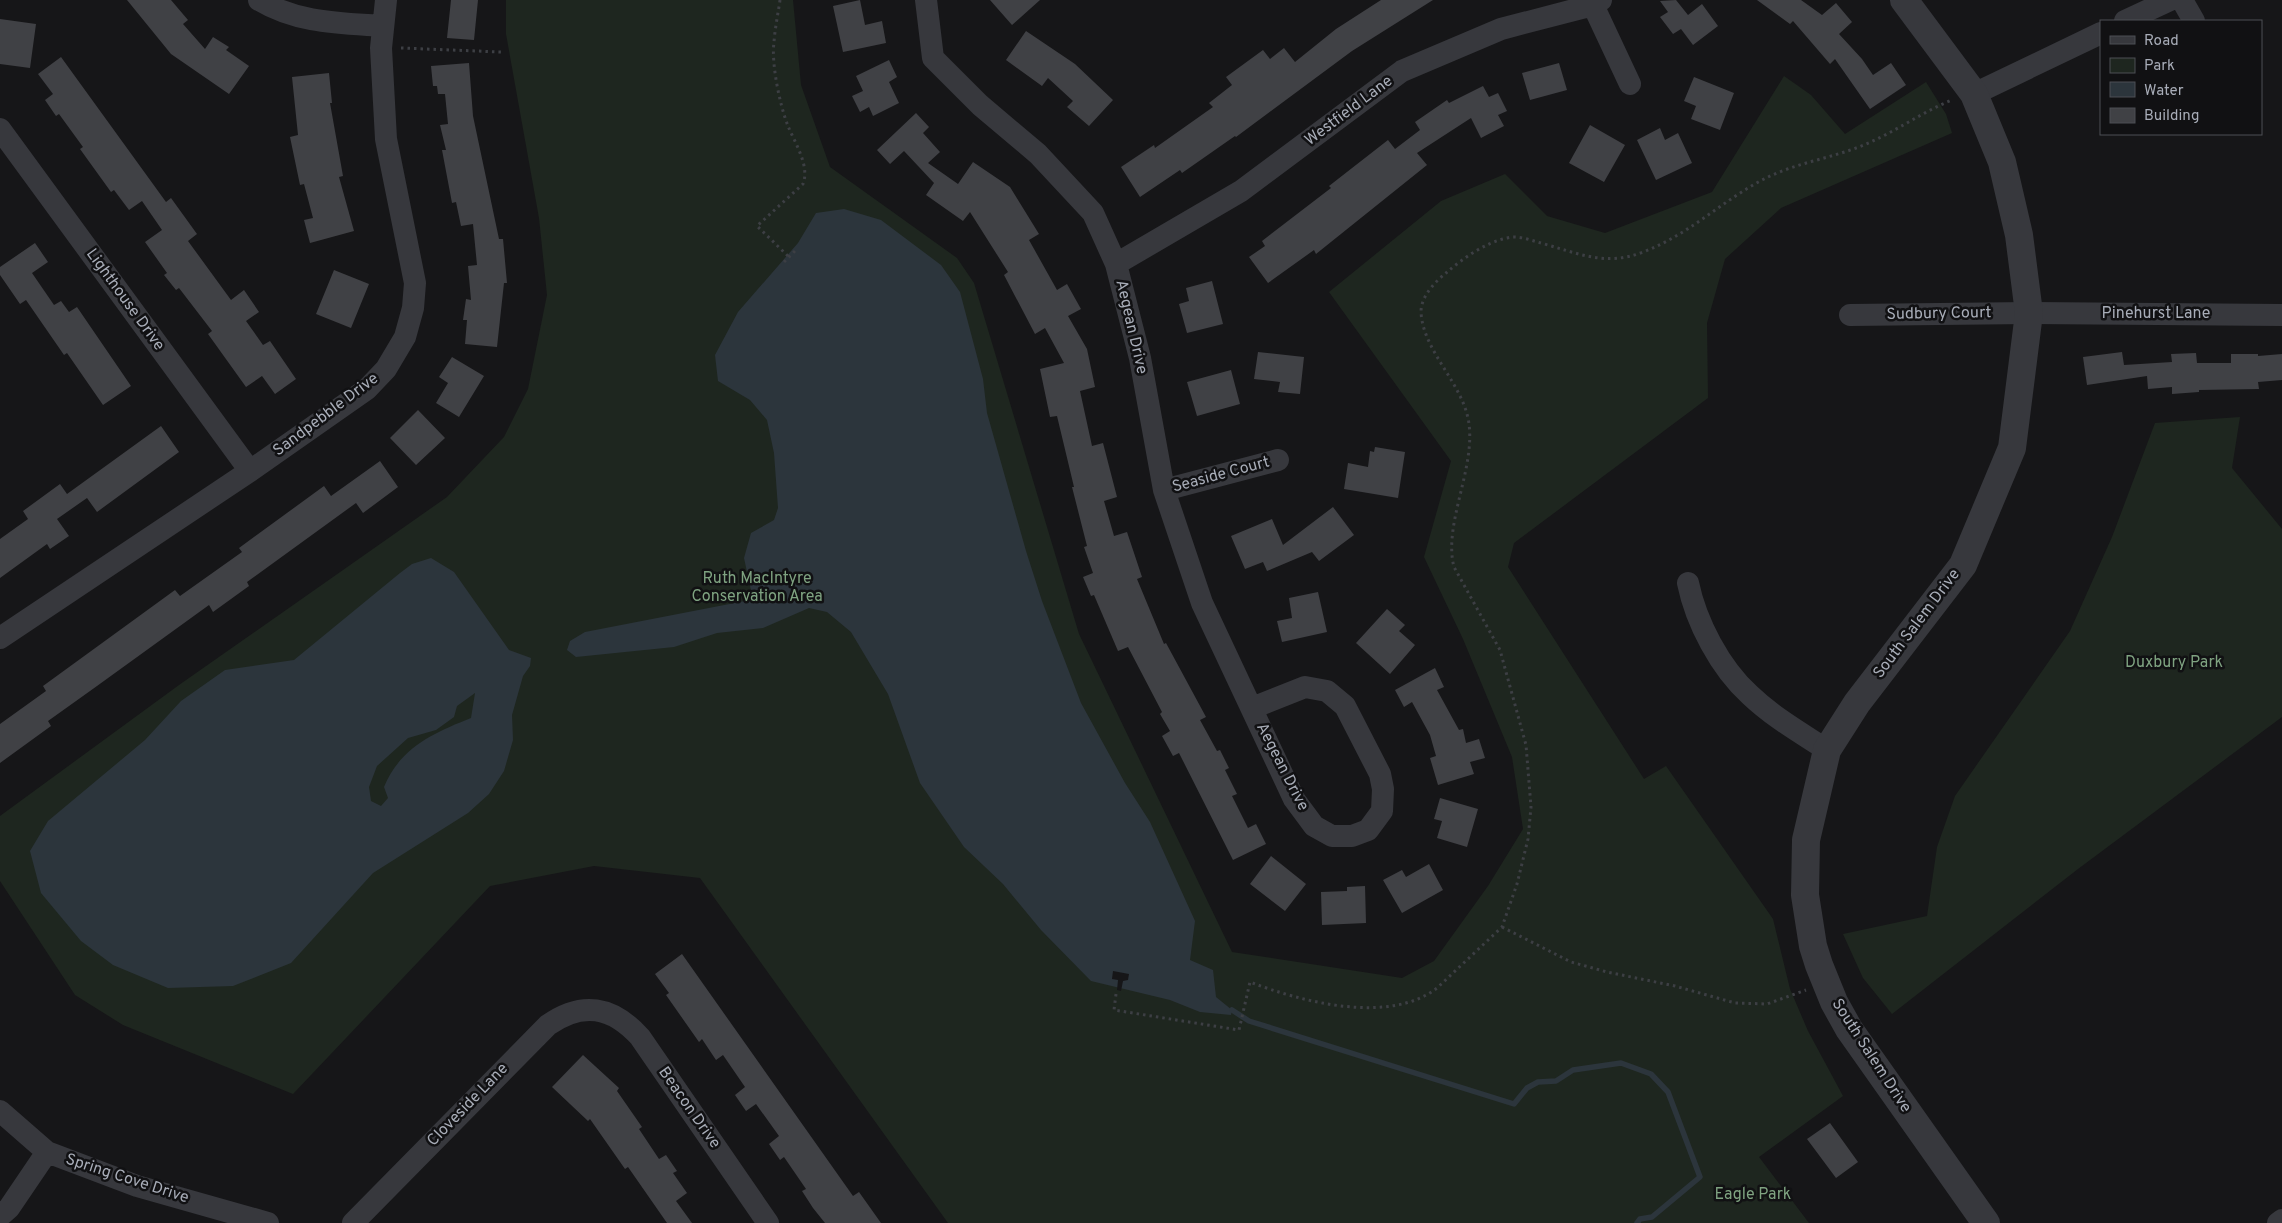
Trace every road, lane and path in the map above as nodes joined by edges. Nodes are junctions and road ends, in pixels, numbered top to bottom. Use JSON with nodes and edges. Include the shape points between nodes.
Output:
{"nodes":[{"id":1,"x":259,"y":0,"type":"edge"},
{"id":2,"x":386,"y":0,"type":"edge"},
{"id":3,"x":780,"y":0,"type":"edge"},
{"id":4,"x":926,"y":0,"type":"edge"},
{"id":5,"x":1904,"y":0,"type":"edge"},
{"id":6,"x":2170,"y":0,"type":"edge"},
{"id":7,"x":2182,"y":0,"type":"edge"},
{"id":8,"x":1597,"y":2,"type":"edge"},
{"id":9,"x":2128,"y":20,"type":"edge"},
{"id":10,"x":2193,"y":20,"type":"edge"},
{"id":11,"x":382,"y":26,"type":"junction"},
{"id":12,"x":2100,"y":33,"type":"edge"},
{"id":13,"x":381,"y":48,"type":"junction"},
{"id":14,"x":501,"y":52,"type":"dead end"},
{"id":15,"x":1630,"y":84,"type":"dead end"},
{"id":16,"x":1974,"y":94,"type":"junction"},
{"id":17,"x":0,"y":129,"type":"edge"},
{"id":18,"x":795,"y":251,"type":"dead end"},
{"id":19,"x":787,"y":255,"type":"junction"},
{"id":20,"x":784,"y":262,"type":"dead end"},
{"id":21,"x":1116,"y":264,"type":"junction"},
{"id":22,"x":2029,"y":313,"type":"junction"},
{"id":23,"x":2282,"y":315,"type":"edge"},
{"id":24,"x":1850,"y":316,"type":"dead end"},
{"id":25,"x":1278,"y":460,"type":"dead end"},
{"id":26,"x":250,"y":471,"type":"junction"},
{"id":27,"x":1164,"y":490,"type":"junction"},
{"id":28,"x":1688,"y":583,"type":"dead end"},
{"id":29,"x":0,"y":638,"type":"edge"},
{"id":30,"x":1252,"y":708,"type":"junction"},
{"id":31,"x":1827,"y":750,"type":"junction"},
{"id":32,"x":1502,"y":927,"type":"junction"},
{"id":33,"x":1826,"y":984,"type":"junction"},
{"id":34,"x":1116,"y":994,"type":"dead end"},
{"id":35,"x":597,"y":1010,"type":"joint"},
{"id":36,"x":0,"y":1111,"type":"edge"},
{"id":37,"x":47,"y":1152,"type":"junction"},
{"id":38,"x":0,"y":1216,"type":"edge"},
{"id":39,"x":2282,"y":1220,"type":"edge"},
{"id":40,"x":268,"y":1223,"type":"edge"},
{"id":41,"x":353,"y":1223,"type":"edge"},
{"id":42,"x":768,"y":1223,"type":"edge"},
{"id":43,"x":1986,"y":1223,"type":"edge"},
{"id":44,"x":2278,"y":1223,"type":"edge"}],
"edges":[{"from":1,"to":11,"type":"street","via":[[277,11],[318,22]]},
{"from":2,"to":11,"type":"street","name":"Sandpebble Drive"},
{"from":3,"to":19,"type":"path","via":[[773,44],[778,91],[806,176],[803,184],[757,226]]},
{"from":4,"to":21,"type":"street","name":"Aegean Drive","via":[[933,58],[1038,154],[1093,214]]},
{"from":5,"to":16,"type":"street","name":"South Salem Drive"},
{"from":6,"to":9,"type":"street"},
{"from":7,"to":10,"type":"street"},
{"from":8,"to":15,"type":"street"},
{"from":8,"to":21,"type":"street","name":"Westfield Lane","via":[[1501,29],[1402,71],[1241,192]]},
{"from":11,"to":13,"type":"street","name":"Sandpebble Drive"},
{"from":12,"to":16,"type":"street"},
{"from":13,"to":14,"type":"path"},
{"from":13,"to":26,"type":"street","name":"Sandpebble Drive","via":[[386,139],[415,283],[413,308],[405,337],[386,369],[367,389]]},
{"from":16,"to":22,"type":"street","name":"South Salem Drive","via":[[2002,162],[2019,235]]},
{"from":16,"to":32,"type":"path","via":[[1950,101],[1866,144],[1765,178],[1674,238],[1643,252],[1620,260],[1599,260],[1523,238],[1507,238],[1455,265],[1435,282],[1424,298],[1421,311],[1424,325],[1433,348],[1461,397],[1469,424],[1463,488],[1451,553],[1454,567],[1500,650],[1526,745],[1531,807],[1528,839]]},
{"from":17,"to":26,"type":"street","name":"Lighthouse Drive"},
{"from":18,"to":19,"type":"path"},
{"from":19,"to":20,"type":"path"},
{"from":21,"to":27,"type":"street","name":"Aegean Drive","via":[[1140,358]]},
{"from":22,"to":23,"type":"street","name":"Pinehurst Lane"},
{"from":22,"to":24,"type":"street","name":"Sudbury Court"},
{"from":22,"to":31,"type":"street","name":"South Salem Drive","via":[[2012,448],[1963,565],[1857,703]]},
{"from":25,"to":27,"type":"street","name":"Seaside Court"},
{"from":26,"to":29,"type":"street","name":"Sandpebble Drive"},
{"from":27,"to":30,"type":"street","name":"Aegean Drive","via":[[1202,603]]},
{"from":28,"to":31,"type":"street","via":[[1702,628],[1748,694]]},
{"from":30,"to":30,"type":"street","name":"Aegean Drive","via":[[1294,799],[1314,826],[1332,836],[1352,836],[1368,830],[1382,811],[1383,789],[1380,774],[1345,706],[1327,691],[1305,687]]},
{"from":31,"to":33,"type":"street","name":"South Salem Drive","via":[[1806,840],[1805,872],[1813,946]]},
{"from":32,"to":33,"type":"path","via":[[1571,962],[1735,1002],[1767,1004]]},
{"from":32,"to":34,"type":"path","via":[[1438,988],[1410,1003],[1375,1008],[1344,1006],[1276,992],[1250,982],[1239,1030],[1114,1010]]},
{"from":33,"to":43,"type":"street","name":"South Salem Drive","via":[[1849,1029]]},
{"from":35,"to":41,"type":"street","name":"Cloveside Lane","via":[[578,1010],[548,1025]]},
{"from":35,"to":42,"type":"street","name":"Beacon Drive","via":[[621,1018],[640,1036]]},
{"from":36,"to":37,"type":"street","name":"Spring Cove Drive"},
{"from":37,"to":38,"type":"street","via":[[9,1208]]},
{"from":37,"to":40,"type":"street","name":"Spring Cove Drive","via":[[137,1186]]},
{"from":39,"to":44,"type":"street"}]}
